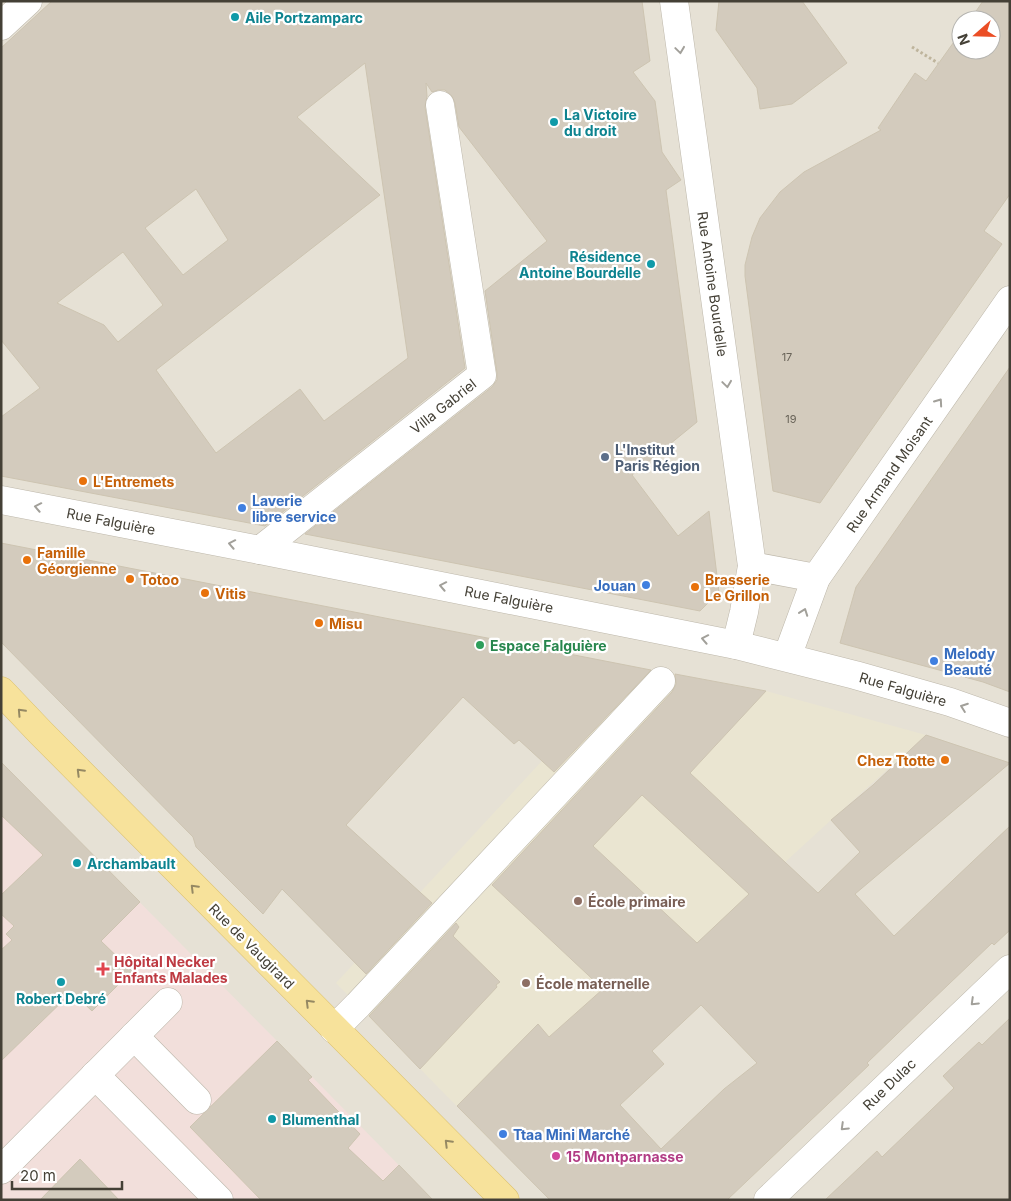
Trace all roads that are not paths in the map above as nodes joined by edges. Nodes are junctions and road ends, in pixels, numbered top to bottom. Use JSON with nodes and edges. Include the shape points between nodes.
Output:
{"nodes":[{"id":1,"x":28,"y":1,"type":"edge"},
{"id":2,"x":674,"y":1,"type":"edge"},
{"id":3,"x":1,"y":26,"type":"edge"},
{"id":4,"x":440,"y":105,"type":"dead end"},
{"id":5,"x":1010,"y":300,"type":"edge"},
{"id":6,"x":1,"y":500,"type":"edge"},
{"id":7,"x":260,"y":550,"type":"junction"},
{"id":8,"x":752,"y":566,"type":"junction"},
{"id":9,"x":816,"y":578,"type":"junction"},
{"id":10,"x":736,"y":645,"type":"junction"},
{"id":11,"x":787,"y":657,"type":"junction"},
{"id":12,"x":661,"y":681,"type":"dead end"},
{"id":13,"x":1,"y":691,"type":"edge"},
{"id":14,"x":1010,"y":724,"type":"edge"},
{"id":15,"x":1010,"y":969,"type":"edge"},
{"id":16,"x":168,"y":1002,"type":"dead end"},
{"id":17,"x":334,"y":1029,"type":"junction"},
{"id":18,"x":134,"y":1036,"type":"junction"},
{"id":19,"x":95,"y":1075,"type":"junction"},
{"id":20,"x":197,"y":1100,"type":"dead end"},
{"id":21,"x":1,"y":1170,"type":"edge"},
{"id":22,"x":219,"y":1200,"type":"edge"},
{"id":23,"x":505,"y":1200,"type":"edge"},
{"id":24,"x":768,"y":1200,"type":"edge"}],
"edges":[{"from":1,"to":3,"type":"street"},
{"from":2,"to":8,"type":"street","name":"Rue Antoine Bourdelle","one_way":true},
{"from":4,"to":7,"type":"street","name":"Villa Gabriel","via":[[482,375]]},
{"from":9,"to":5,"type":"street","name":"Rue Armand Moisant","one_way":true},
{"from":7,"to":6,"type":"street","name":"Rue Falguière","one_way":true},
{"from":10,"to":7,"type":"street","name":"Rue Falguière","one_way":true},
{"from":8,"to":9,"type":"street"},
{"from":8,"to":10,"type":"street","name":"Rue Antoine Bourdelle"},
{"from":11,"to":9,"type":"street","name":"Rue Armand Moisant","one_way":true},
{"from":10,"to":11,"type":"street","name":"Rue Falguière"},
{"from":14,"to":11,"type":"street","name":"Rue Falguière","one_way":true,"via":[[950,702]]},
{"from":12,"to":17,"type":"street"},
{"from":17,"to":13,"type":"main road","name":"Rue de Vaugirard","one_way":true},
{"from":15,"to":24,"type":"street","name":"Rue Dulac","one_way":true},
{"from":16,"to":18,"type":"street"},
{"from":23,"to":17,"type":"main road","name":"Rue de Vaugirard","one_way":true},
{"from":18,"to":19,"type":"street"},
{"from":18,"to":20,"type":"street"},
{"from":19,"to":21,"type":"street"},
{"from":19,"to":22,"type":"street"}]}
